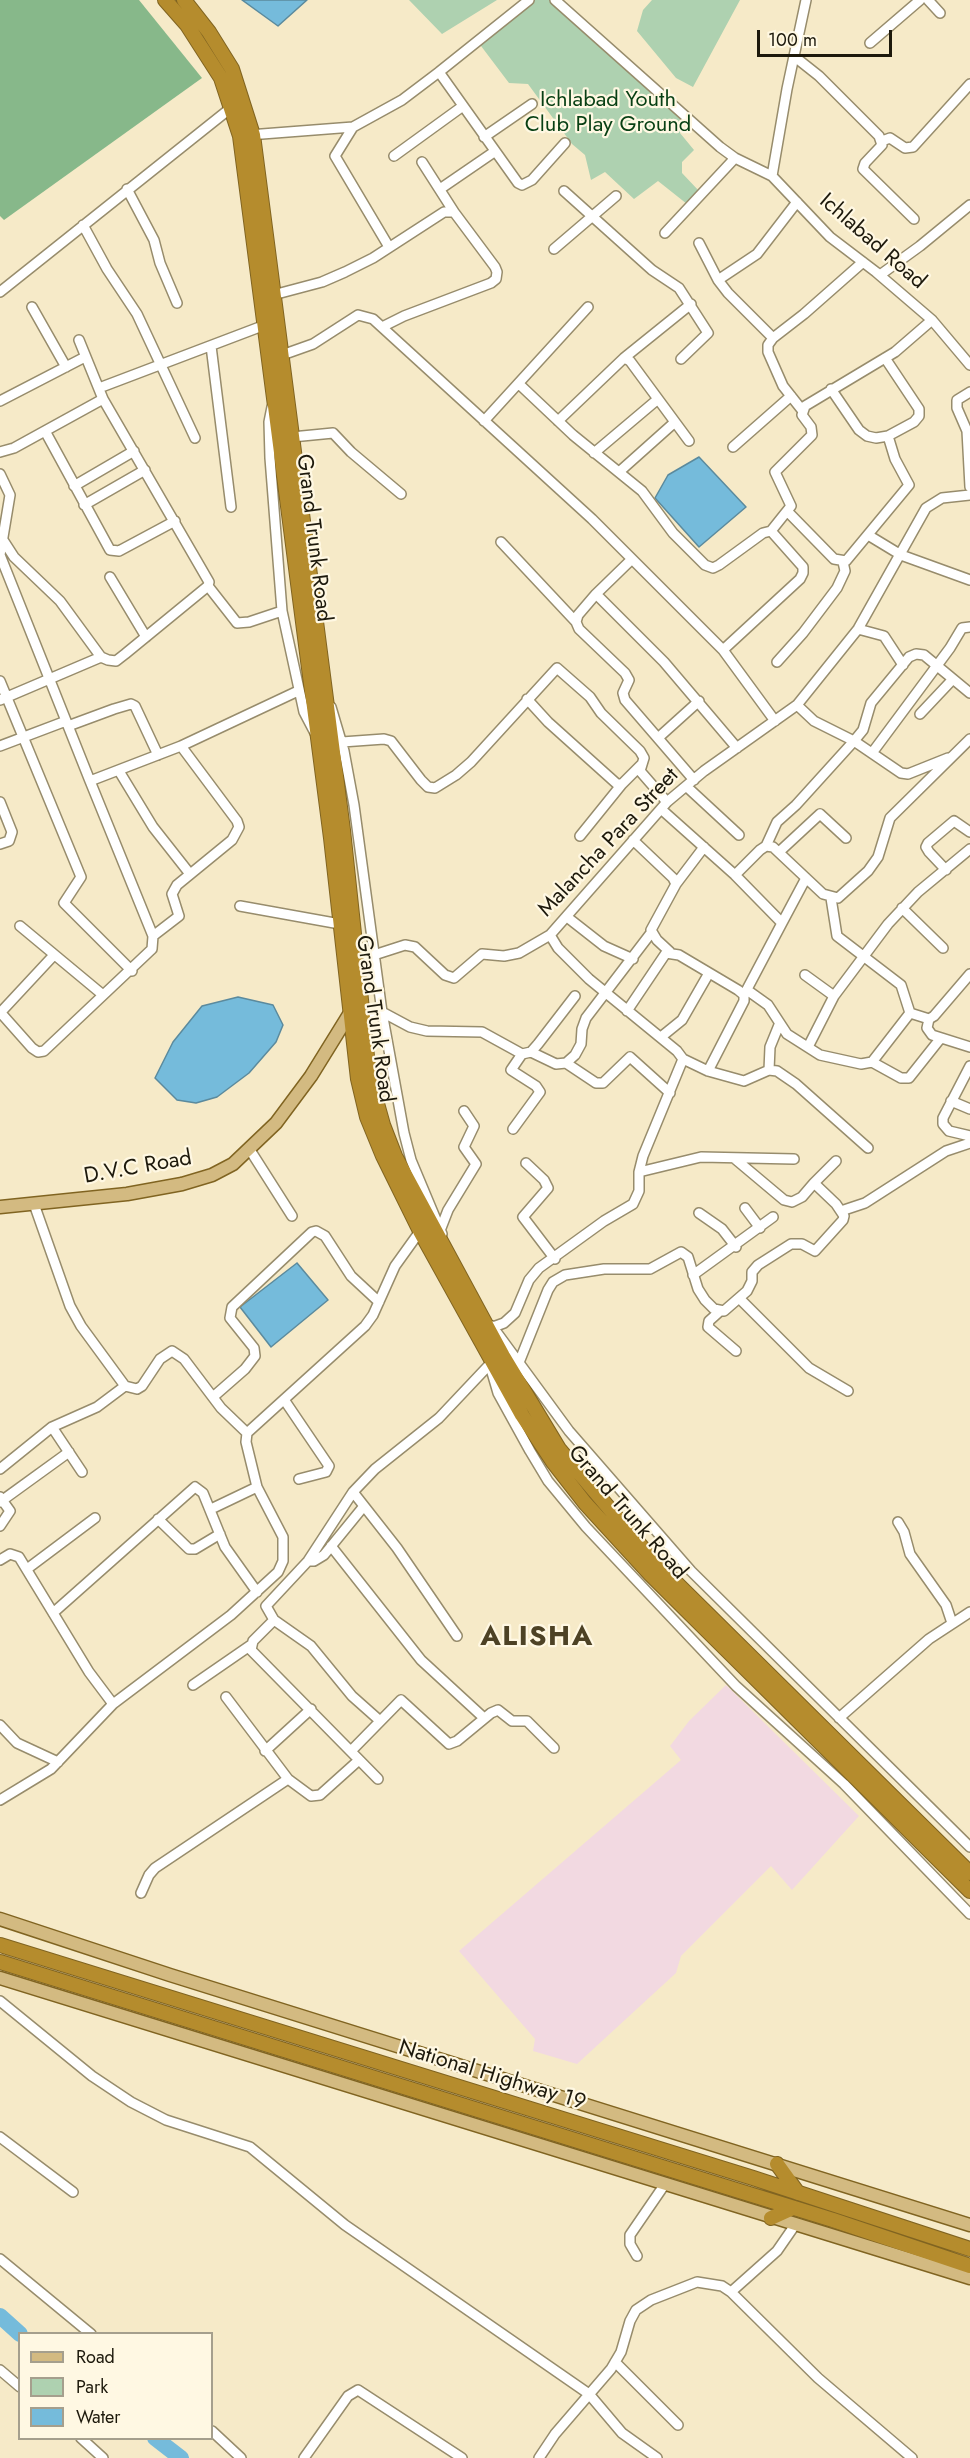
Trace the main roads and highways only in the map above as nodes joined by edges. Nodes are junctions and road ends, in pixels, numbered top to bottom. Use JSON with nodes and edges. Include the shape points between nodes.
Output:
{"nodes":[{"id":1,"x":165,"y":0,"type":"edge"},
{"id":2,"x":184,"y":0,"type":"edge"},
{"id":3,"x":247,"y":135,"type":"junction"},
{"id":4,"x":350,"y":958,"type":"junction"},
{"id":5,"x":356,"y":1014,"type":"junction"},
{"id":6,"x":0,"y":1207,"type":"edge"},
{"id":7,"x":430,"y":1227,"type":"junction"},
{"id":8,"x":970,"y":1873,"type":"edge"},
{"id":9,"x":970,"y":1891,"type":"edge"},
{"id":10,"x":0,"y":1919,"type":"edge"},
{"id":11,"x":0,"y":1946,"type":"edge"},
{"id":12,"x":0,"y":1962,"type":"edge"},
{"id":13,"x":0,"y":1978,"type":"edge"},
{"id":14,"x":777,"y":2164,"type":"junction"},
{"id":15,"x":798,"y":2193,"type":"junction"},
{"id":16,"x":794,"y":2208,"type":"junction"},
{"id":17,"x":771,"y":2218,"type":"junction"},
{"id":18,"x":970,"y":2225,"type":"edge"},
{"id":19,"x":970,"y":2249,"type":"edge"},
{"id":20,"x":970,"y":2266,"type":"edge"},
{"id":21,"x":970,"y":2278,"type":"edge"}],
"edges":[{"from":1,"to":3,"type":"highway","name":"Grand Trunk Road","via":[[207,54]]},
{"from":2,"to":3,"type":"highway","name":"Grand Trunk Road","via":[[232,69]]},
{"from":3,"to":4,"type":"highway","name":"Grand Trunk Road","via":[[282,355],[326,694]]},
{"from":3,"to":4,"type":"highway","name":"Grand Trunk Road","via":[[265,325],[340,924]]},
{"from":4,"to":5,"type":"highway","name":"Grand Trunk Road"},
{"from":5,"to":6,"type":"main road","name":"D.V.C Road","via":[[276,1123],[233,1164],[182,1184],[128,1194]]},
{"from":5,"to":7,"type":"highway","name":"Grand Trunk Road","via":[[358,1079],[367,1117]]},
{"from":7,"to":8,"type":"highway","name":"Grand Trunk Road","via":[[533,1409],[610,1513]]},
{"from":7,"to":9,"type":"highway","name":"Grand Trunk Road","via":[[489,1358],[553,1462],[613,1534],[735,1660]]},
{"from":10,"to":14,"type":"main road"},
{"from":11,"to":15,"type":"highway","name":"National Highway 19"},
{"from":12,"to":16,"type":"highway"},
{"from":13,"to":17,"type":"main road"},
{"from":14,"to":15,"type":"highway"},
{"from":14,"to":18,"type":"main road"},
{"from":15,"to":19,"type":"highway","name":"National Highway 19"},
{"from":16,"to":17,"type":"highway"},
{"from":16,"to":20,"type":"highway"},
{"from":17,"to":21,"type":"main road"}]}
